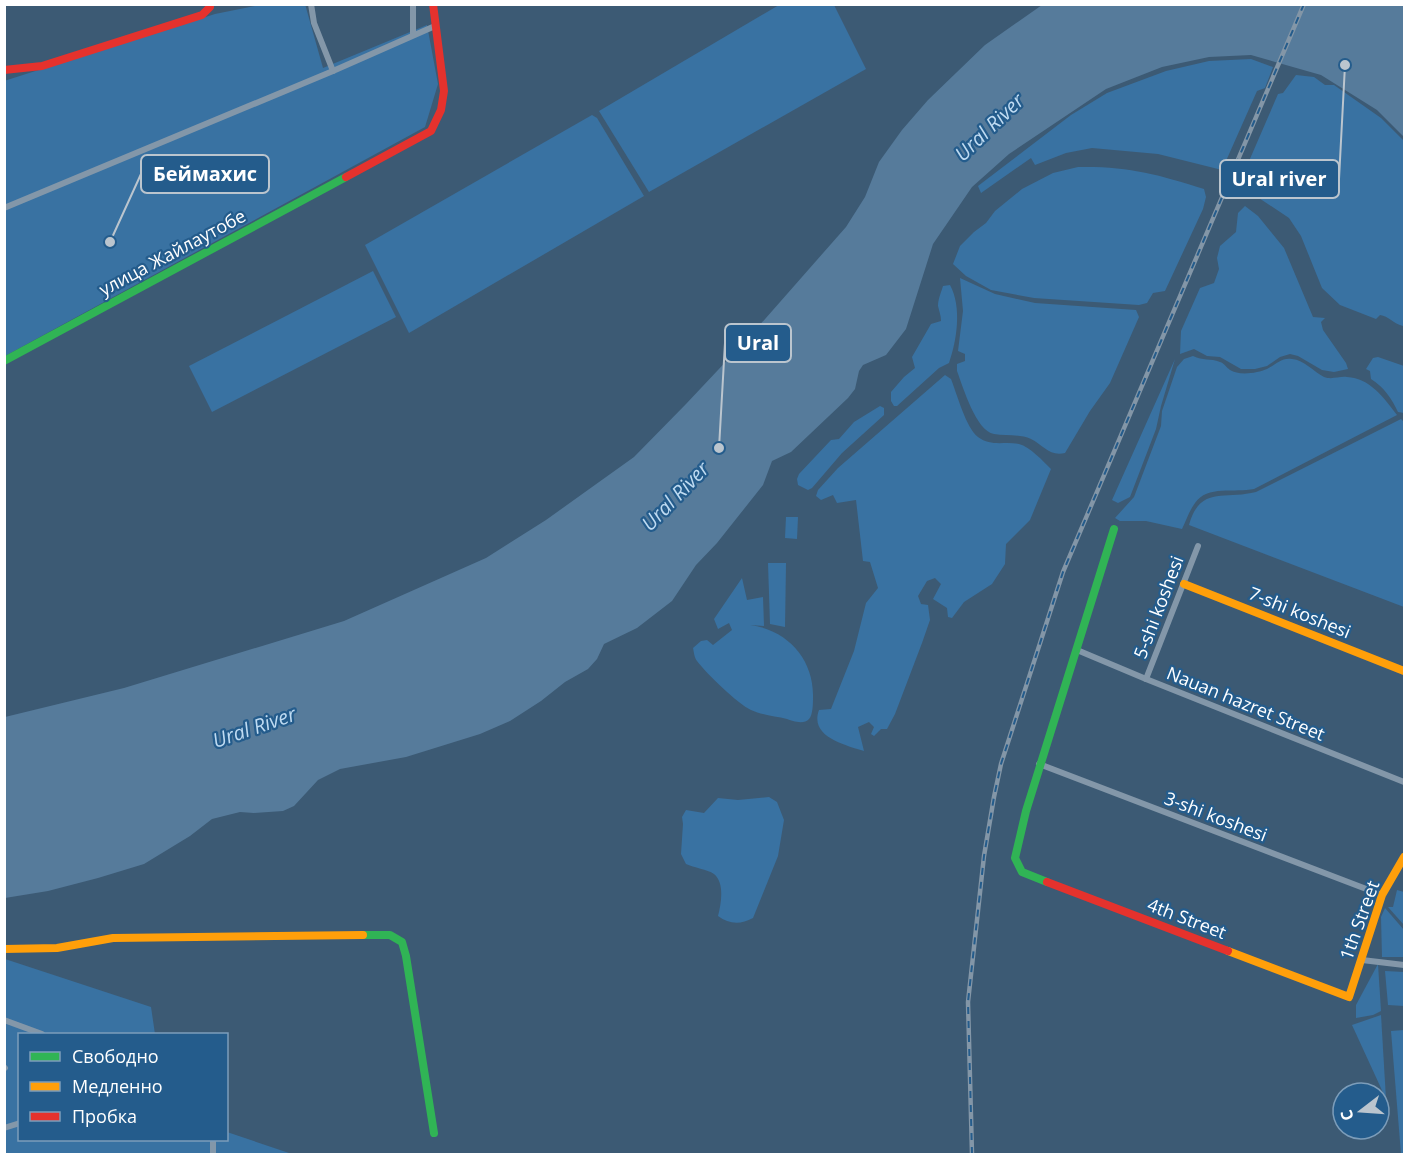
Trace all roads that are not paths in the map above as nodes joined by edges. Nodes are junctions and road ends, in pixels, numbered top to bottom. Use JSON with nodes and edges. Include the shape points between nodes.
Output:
{"nodes":[{"id":1,"x":210,"y":4,"type":"edge"},
{"id":2,"x":311,"y":4,"type":"edge"},
{"id":3,"x":413,"y":4,"type":"edge"},
{"id":4,"x":433,"y":4,"type":"edge"},
{"id":5,"x":435,"y":26,"type":"junction"},
{"id":6,"x":413,"y":35,"type":"junction"},
{"id":7,"x":4,"y":70,"type":"edge"},
{"id":8,"x":333,"y":71,"type":"junction"},
{"id":9,"x":4,"y":208,"type":"edge"},
{"id":10,"x":4,"y":361,"type":"edge"},
{"id":11,"x":1114,"y":529,"type":"dead end"},
{"id":12,"x":1198,"y":546,"type":"dead end"},
{"id":13,"x":1184,"y":584,"type":"junction"},
{"id":14,"x":1077,"y":650,"type":"junction"},
{"id":15,"x":1404,"y":671,"type":"edge"},
{"id":16,"x":1146,"y":679,"type":"junction"},
{"id":17,"x":1039,"y":764,"type":"junction"},
{"id":18,"x":1404,"y":782,"type":"edge"},
{"id":19,"x":1404,"y":857,"type":"edge"},
{"id":20,"x":1382,"y":895,"type":"junction"},
{"id":21,"x":4,"y":950,"type":"edge"},
{"id":22,"x":1362,"y":960,"type":"junction"},
{"id":23,"x":1404,"y":965,"type":"edge"},
{"id":24,"x":1349,"y":997,"type":"joint"},
{"id":25,"x":4,"y":1020,"type":"edge"},
{"id":26,"x":37,"y":1033,"type":"edge"},
{"id":27,"x":434,"y":1133,"type":"dead end"}],
"edges":[{"from":1,"to":7,"type":"street","via":[[202,15],[42,66]]},
{"from":2,"to":8,"type":"street","via":[[314,23]]},
{"from":3,"to":6,"type":"street"},
{"from":4,"to":5,"type":"street","name":"улица Жайлаутобе"},
{"from":5,"to":6,"type":"street"},
{"from":5,"to":10,"type":"street","name":"улица Жайлаутобе","via":[[444,91],[441,110],[431,131]]},
{"from":6,"to":8,"type":"street"},
{"from":8,"to":9,"type":"street"},
{"from":11,"to":14,"type":"street"},
{"from":12,"to":13,"type":"street","name":"5-shi koshesi"},
{"from":13,"to":15,"type":"street","name":"7-shi koshesi"},
{"from":13,"to":16,"type":"street","name":"5-shi koshesi"},
{"from":14,"to":16,"type":"street","name":"Nauan hazret Street"},
{"from":14,"to":17,"type":"street"},
{"from":16,"to":18,"type":"street","name":"Nauan hazret Street"},
{"from":17,"to":20,"type":"street","name":"3-shi koshesi"},
{"from":17,"to":24,"type":"street","name":"4th Street","via":[[1015,858],[1022,872]]},
{"from":19,"to":20,"type":"street","name":"1th Street"},
{"from":20,"to":22,"type":"street","name":"1th Street"},
{"from":21,"to":27,"type":"street","via":[[57,948],[113,938],[390,935],[402,942],[406,956]]},
{"from":22,"to":23,"type":"street"},
{"from":22,"to":24,"type":"street","name":"1th Street"},
{"from":25,"to":26,"type":"street"}]}
